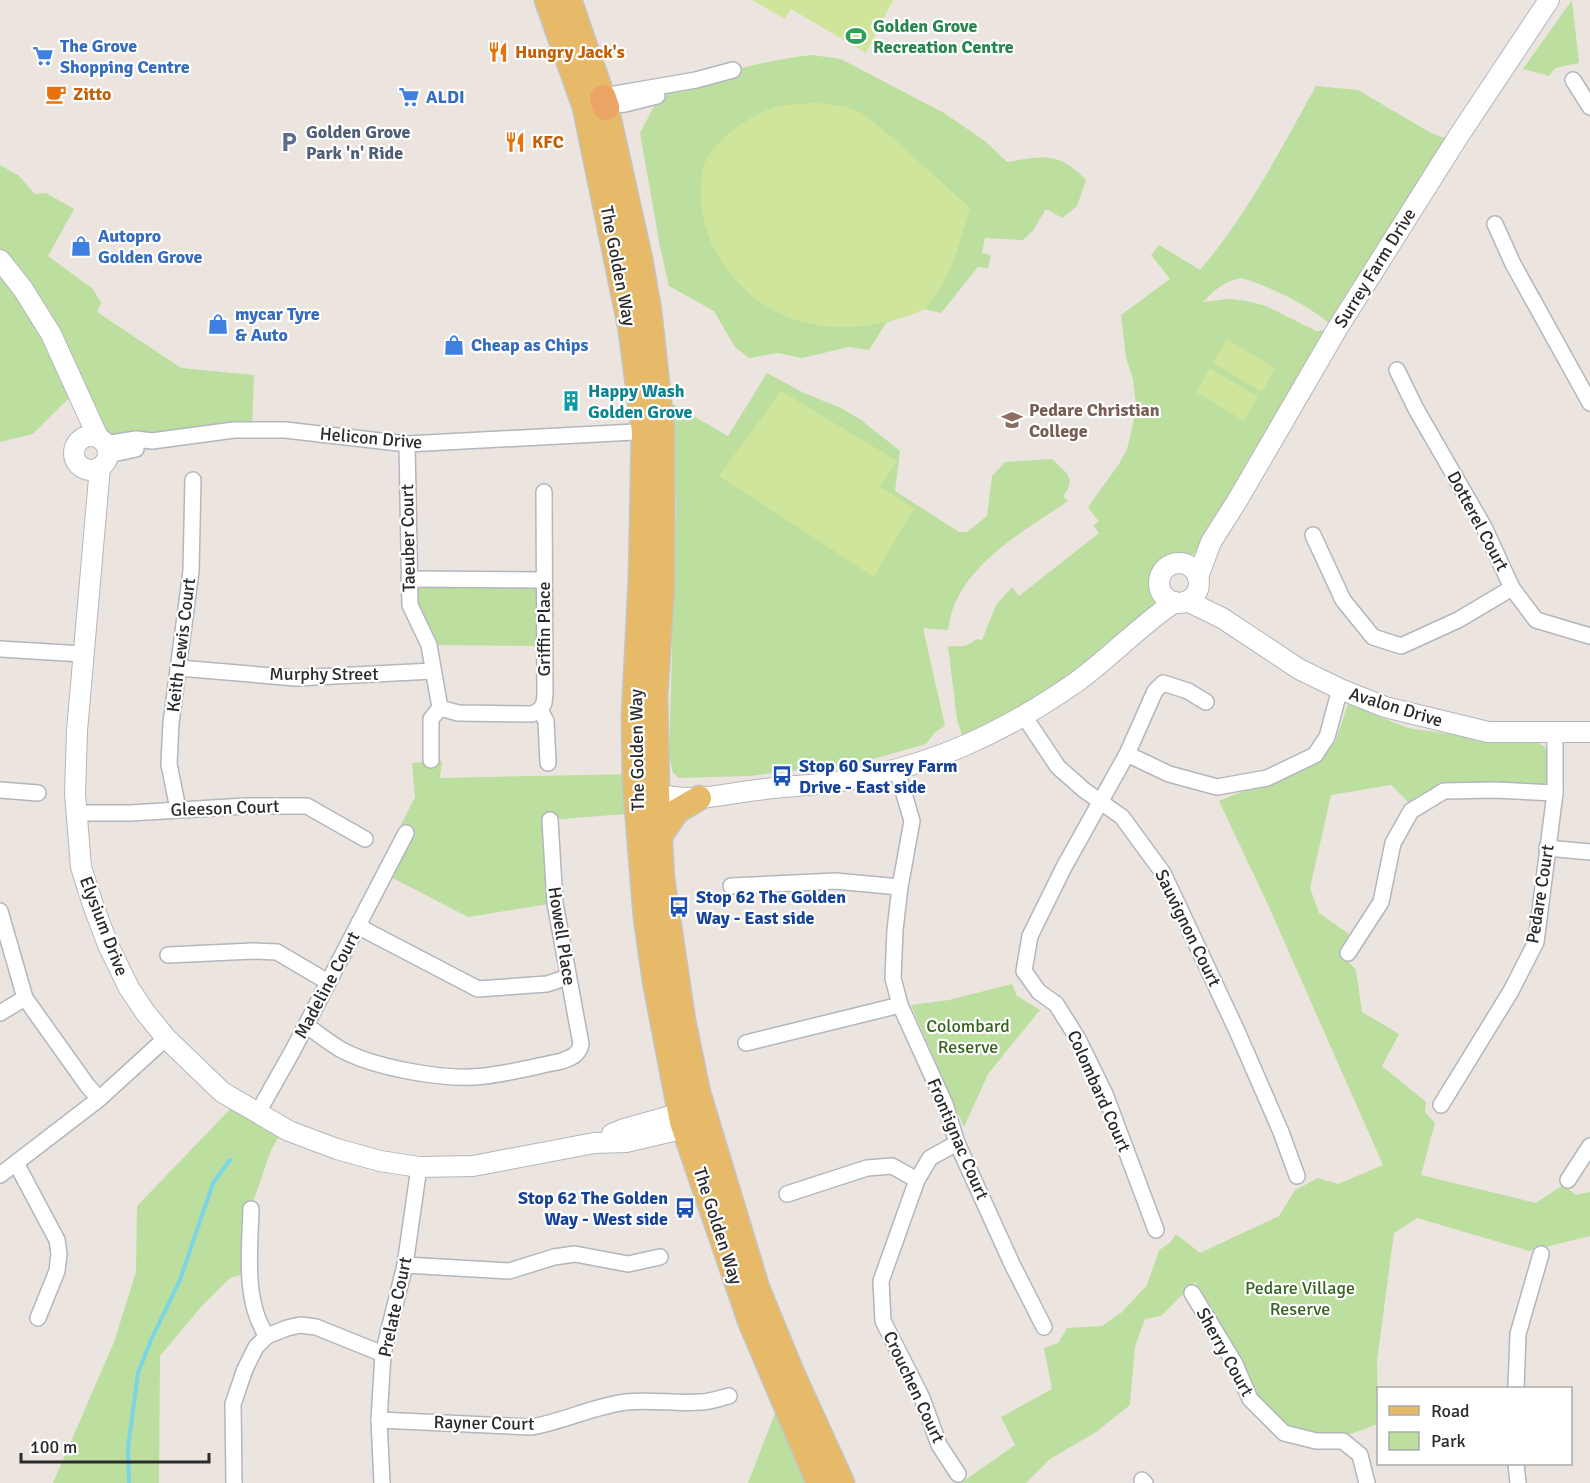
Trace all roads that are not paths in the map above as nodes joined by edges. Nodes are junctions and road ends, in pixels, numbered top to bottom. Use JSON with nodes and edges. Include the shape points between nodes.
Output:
{"nodes":[{"id":1,"x":547,"y":0,"type":"edge"},
{"id":2,"x":569,"y":0,"type":"edge"},
{"id":3,"x":1549,"y":0,"type":"edge"},
{"id":4,"x":733,"y":70,"type":"dead end"},
{"id":5,"x":1573,"y":80,"type":"dead end"},
{"id":6,"x":598,"y":104,"type":"junction"},
{"id":7,"x":1590,"y":107,"type":"edge"},
{"id":8,"x":1495,"y":224,"type":"dead end"},
{"id":9,"x":0,"y":260,"type":"edge"},
{"id":10,"x":1397,"y":370,"type":"dead end"},
{"id":11,"x":1588,"y":395,"type":"edge"},
{"id":12,"x":653,"y":431,"type":"junction"},
{"id":13,"x":407,"y":444,"type":"junction"},
{"id":14,"x":96,"y":452,"type":"junction"},
{"id":15,"x":194,"y":480,"type":"dead end"},
{"id":16,"x":543,"y":492,"type":"dead end"},
{"id":17,"x":1313,"y":535,"type":"dead end"},
{"id":18,"x":1210,"y":543,"type":"junction"},
{"id":19,"x":1181,"y":563,"type":"junction"},
{"id":20,"x":409,"y":579,"type":"junction"},
{"id":21,"x":544,"y":580,"type":"junction"},
{"id":22,"x":1512,"y":588,"type":"junction"},
{"id":23,"x":1184,"y":592,"type":"junction"},
{"id":24,"x":1590,"y":636,"type":"edge"},
{"id":25,"x":0,"y":649,"type":"edge"},
{"id":26,"x":83,"y":654,"type":"junction"},
{"id":27,"x":179,"y":668,"type":"junction"},
{"id":28,"x":434,"y":671,"type":"junction"},
{"id":29,"x":1340,"y":689,"type":"junction"},
{"id":30,"x":1206,"y":702,"type":"dead end"},
{"id":31,"x":439,"y":703,"type":"junction"},
{"id":32,"x":540,"y":710,"type":"junction"},
{"id":33,"x":1024,"y":716,"type":"junction"},
{"id":34,"x":1555,"y":732,"type":"junction"},
{"id":35,"x":1590,"y":732,"type":"edge"},
{"id":36,"x":1127,"y":754,"type":"junction"},
{"id":37,"x":431,"y":760,"type":"dead end"},
{"id":38,"x":548,"y":763,"type":"dead end"},
{"id":39,"x":897,"y":770,"type":"junction"},
{"id":40,"x":635,"y":782,"type":"junction"},
{"id":41,"x":764,"y":789,"type":"junction"},
{"id":42,"x":0,"y":790,"type":"edge"},
{"id":43,"x":38,"y":793,"type":"dead end"},
{"id":44,"x":1555,"y":793,"type":"junction"},
{"id":45,"x":657,"y":794,"type":"junction"},
{"id":46,"x":699,"y":798,"type":"junction"},
{"id":47,"x":1101,"y":802,"type":"junction"},
{"id":48,"x":178,"y":809,"type":"junction"},
{"id":49,"x":76,"y":813,"type":"junction"},
{"id":50,"x":550,"y":819,"type":"dead end"},
{"id":51,"x":406,"y":833,"type":"dead end"},
{"id":52,"x":650,"y":835,"type":"junction"},
{"id":53,"x":365,"y":839,"type":"dead end"},
{"id":54,"x":1547,"y":848,"type":"junction"},
{"id":55,"x":1590,"y":852,"type":"edge"},
{"id":56,"x":731,"y":886,"type":"dead end"},
{"id":57,"x":900,"y":888,"type":"junction"},
{"id":58,"x":0,"y":911,"type":"edge"},
{"id":59,"x":359,"y":923,"type":"junction"},
{"id":60,"x":1348,"y":952,"type":"dead end"},
{"id":61,"x":168,"y":955,"type":"dead end"},
{"id":62,"x":568,"y":977,"type":"junction"},
{"id":63,"x":328,"y":982,"type":"junction"},
{"id":64,"x":25,"y":999,"type":"junction"},
{"id":65,"x":900,"y":1005,"type":"junction"},
{"id":66,"x":0,"y":1013,"type":"edge"},
{"id":67,"x":306,"y":1025,"type":"junction"},
{"id":68,"x":166,"y":1038,"type":"junction"},
{"id":69,"x":746,"y":1043,"type":"dead end"},
{"id":70,"x":99,"y":1099,"type":"junction"},
{"id":71,"x":1441,"y":1105,"type":"dead end"},
{"id":72,"x":257,"y":1114,"type":"junction"},
{"id":73,"x":693,"y":1119,"type":"junction"},
{"id":74,"x":957,"y":1143,"type":"junction"},
{"id":75,"x":1590,"y":1146,"type":"edge"},
{"id":76,"x":16,"y":1163,"type":"junction"},
{"id":77,"x":419,"y":1167,"type":"junction"},
{"id":78,"x":0,"y":1175,"type":"edge"},
{"id":79,"x":1297,"y":1176,"type":"dead end"},
{"id":80,"x":917,"y":1180,"type":"junction"},
{"id":81,"x":1568,"y":1180,"type":"dead end"},
{"id":82,"x":787,"y":1194,"type":"dead end"},
{"id":83,"x":251,"y":1209,"type":"dead end"},
{"id":84,"x":1156,"y":1230,"type":"dead end"},
{"id":85,"x":1541,"y":1254,"type":"dead end"},
{"id":86,"x":660,"y":1257,"type":"dead end"},
{"id":87,"x":405,"y":1265,"type":"junction"},
{"id":88,"x":1192,"y":1293,"type":"dead end"},
{"id":89,"x":38,"y":1318,"type":"dead end"},
{"id":90,"x":1044,"y":1327,"type":"dead end"},
{"id":91,"x":267,"y":1336,"type":"junction"},
{"id":92,"x":383,"y":1354,"type":"junction"},
{"id":93,"x":1516,"y":1387,"type":"edge"},
{"id":94,"x":729,"y":1396,"type":"dead end"},
{"id":95,"x":380,"y":1420,"type":"junction"},
{"id":96,"x":1516,"y":1465,"type":"edge"},
{"id":97,"x":958,"y":1474,"type":"dead end"},
{"id":98,"x":234,"y":1483,"type":"edge"},
{"id":99,"x":382,"y":1483,"type":"edge"},
{"id":100,"x":819,"y":1483,"type":"edge"},
{"id":101,"x":842,"y":1483,"type":"edge"},
{"id":102,"x":1366,"y":1483,"type":"edge"},
{"id":103,"x":1518,"y":1483,"type":"edge"}],
"edges":[{"from":1,"to":6,"type":"main road","name":"The Golden Way"},
{"from":2,"to":6,"type":"main road","name":"The Golden Way"},
{"from":3,"to":18,"type":"street","name":"Surrey Farm Drive","via":[[1395,234]]},
{"from":4,"to":6,"type":"street","via":[[615,94]]},
{"from":5,"to":7,"type":"street"},
{"from":6,"to":12,"type":"main road","name":"The Golden Way","via":[[640,259],[649,311]]},
{"from":8,"to":11,"type":"street","via":[[1513,264]]},
{"from":9,"to":14,"type":"street","name":"Elysium Drive","via":[[42,317],[76,391]]},
{"from":10,"to":22,"type":"street","name":"Dotterel Court","via":[[1484,527]]},
{"from":12,"to":13,"type":"street","name":"Helicon Drive"},
{"from":12,"to":40,"type":"main road","name":"The Golden Way","via":[[641,580]]},
{"from":12,"to":45,"type":"main road","name":"The Golden Way","via":[[662,584],[656,696]]},
{"from":13,"to":14,"type":"street","name":"Helicon Drive","via":[[252,429],[152,441],[136,439]]},
{"from":13,"to":20,"type":"street","name":"Taeuber Court"},
{"from":14,"to":26,"type":"street","name":"Elysium Drive","via":[[96,514]]},
{"from":15,"to":27,"type":"street","name":"Keith Lewis Court","via":[[191,571]]},
{"from":16,"to":21,"type":"street","name":"Griffin Place"},
{"from":17,"to":22,"type":"street","via":[[1343,600],[1373,637],[1401,646],[1458,620]]},
{"from":18,"to":19,"type":"street","name":"Surrey Farm Drive"},
{"from":18,"to":23,"type":"street","name":"Surrey Farm Drive"},
{"from":19,"to":23,"type":"street","name":"Avalon Drive","via":[[1194,570]]},
{"from":19,"to":23,"type":"street","name":"Surrey Farm Drive","via":[[1163,570],[1159,581]]},
{"from":20,"to":21,"type":"street"},
{"from":20,"to":28,"type":"street","name":"Taeuber Court","via":[[410,605],[429,645]]},
{"from":21,"to":32,"type":"street","name":"Griffin Place","via":[[545,694]]},
{"from":22,"to":24,"type":"street","name":"Dotterel Court","via":[[1536,620]]},
{"from":23,"to":29,"type":"street","name":"Avalon Drive","via":[[1299,669]]},
{"from":23,"to":33,"type":"street","name":"Surrey Farm Drive","via":[[1091,671]]},
{"from":25,"to":26,"type":"street"},
{"from":26,"to":49,"type":"street","name":"Elysium Drive"},
{"from":27,"to":28,"type":"street","name":"Murphy Street","via":[[296,678]]},
{"from":27,"to":48,"type":"street","name":"Keith Lewis Court","via":[[170,764]]},
{"from":28,"to":31,"type":"street","name":"Taeuber Court"},
{"from":29,"to":34,"type":"street","name":"Avalon Drive","via":[[1385,707],[1488,732]]},
{"from":29,"to":36,"type":"street","via":[[1327,737],[1315,754],[1267,778],[1217,787],[1169,774]]},
{"from":30,"to":36,"type":"street","via":[[1162,683]]},
{"from":31,"to":32,"type":"street","via":[[458,714],[532,714]]},
{"from":31,"to":37,"type":"street","via":[[430,719]]},
{"from":32,"to":38,"type":"street","name":"Griffin Place","via":[[546,721]]},
{"from":33,"to":39,"type":"street","name":"Surrey Farm Drive","via":[[949,753]]},
{"from":33,"to":47,"type":"street","name":"Sauvignon Court","via":[[1058,767]]},
{"from":34,"to":35,"type":"street","name":"Avalon Drive"},
{"from":34,"to":44,"type":"street","name":"Pedare Court"},
{"from":36,"to":47,"type":"street"},
{"from":39,"to":41,"type":"street","name":"Surrey Farm Drive","via":[[842,781]]},
{"from":39,"to":57,"type":"street","name":"Frontignac Court","via":[[912,820]]},
{"from":40,"to":45,"type":"main road"},
{"from":40,"to":52,"type":"main road","name":"The Golden Way"},
{"from":41,"to":45,"type":"street","name":"Surrey Farm Drive","via":[[714,785],[678,787]]},
{"from":41,"to":46,"type":"street","name":"Surrey Farm Drive"},
{"from":42,"to":43,"type":"street"},
{"from":44,"to":54,"type":"street","name":"Pedare Court"},
{"from":44,"to":60,"type":"street","via":[[1444,791],[1411,811],[1394,843],[1381,902]]},
{"from":45,"to":46,"type":"street","name":"Surrey Farm Drive","via":[[677,799]]},
{"from":45,"to":52,"type":"main road"},
{"from":46,"to":52,"type":"main road"},
{"from":47,"to":79,"type":"street","name":"Sauvignon Court","via":[[1122,817],[1163,873],[1238,1030]]},
{"from":47,"to":84,"type":"street","name":"Colombard Court","via":[[1030,936],[1024,971],[1039,992],[1056,1004],[1078,1039],[1105,1094]]},
{"from":48,"to":49,"type":"street","name":"Gleeson Court"},
{"from":48,"to":53,"type":"street","name":"Gleeson Court","via":[[307,806]]},
{"from":49,"to":68,"type":"street","name":"Elysium Drive","via":[[81,867],[108,945],[129,988]]},
{"from":50,"to":62,"type":"street","name":"Howell Place","via":[[553,891]]},
{"from":51,"to":59,"type":"street","name":"Madeline Court","via":[[391,853]]},
{"from":52,"to":73,"type":"main road","name":"The Golden Way","via":[[646,917],[654,970]]},
{"from":54,"to":55,"type":"street"},
{"from":54,"to":71,"type":"street","name":"Pedare Court","via":[[1536,942],[1511,991]]},
{"from":56,"to":57,"type":"street","via":[[835,881]]},
{"from":57,"to":65,"type":"street","name":"Frontignac Court","via":[[893,978]]},
{"from":58,"to":64,"type":"street"},
{"from":59,"to":62,"type":"street","via":[[365,930],[478,989],[547,984]]},
{"from":59,"to":63,"type":"street","name":"Madeline Court"},
{"from":61,"to":63,"type":"street","via":[[277,952]]},
{"from":62,"to":67,"type":"street","name":"Howell Place","via":[[580,1051],[562,1061],[485,1076],[417,1072],[363,1059],[340,1049]]},
{"from":63,"to":67,"type":"street","name":"Madeline Court"},
{"from":64,"to":66,"type":"street"},
{"from":64,"to":70,"type":"street"},
{"from":65,"to":69,"type":"street"},
{"from":65,"to":74,"type":"street","name":"Frontignac Court","via":[[945,1104]]},
{"from":67,"to":72,"type":"street","name":"Madeline Court"},
{"from":68,"to":70,"type":"street"},
{"from":68,"to":72,"type":"street","name":"Elysium Drive","via":[[222,1092]]},
{"from":70,"to":76,"type":"street"},
{"from":72,"to":77,"type":"street","name":"Elysium Drive","via":[[337,1149]]},
{"from":73,"to":77,"type":"street","name":"Elysium Drive","via":[[670,1116],[624,1129],[594,1143],[473,1166]]},
{"from":73,"to":100,"type":"main road","name":"The Golden Way","via":[[751,1323]]},
{"from":73,"to":101,"type":"main road","name":"The Golden Way","via":[[757,1288]]},
{"from":74,"to":80,"type":"street","name":"Crouchen Court","via":[[930,1158]]},
{"from":74,"to":90,"type":"street","name":"Frontignac Court"},
{"from":75,"to":81,"type":"street"},
{"from":76,"to":78,"type":"street"},
{"from":76,"to":89,"type":"street","via":[[57,1240],[59,1254],[57,1271]]},
{"from":77,"to":87,"type":"street","name":"Prelate Court"},
{"from":80,"to":82,"type":"street","via":[[892,1166],[867,1168]]},
{"from":80,"to":97,"type":"street","name":"Crouchen Court","via":[[881,1281],[883,1321],[922,1398],[939,1445]]},
{"from":83,"to":91,"type":"street","via":[[248,1273],[259,1325]]},
{"from":85,"to":93,"type":"street","via":[[1518,1334]]},
{"from":86,"to":87,"type":"street","via":[[628,1264],[575,1254],[509,1271]]},
{"from":87,"to":92,"type":"street","name":"Prelate Court"},
{"from":88,"to":102,"type":"street","name":"Sherry Court","via":[[1235,1364],[1250,1399],[1284,1433],[1316,1441],[1343,1441],[1360,1455]]},
{"from":91,"to":92,"type":"street","via":[[300,1325],[316,1327]]},
{"from":91,"to":98,"type":"street","via":[[244,1369],[232,1404]]},
{"from":92,"to":95,"type":"street","name":"Prelate Court"},
{"from":94,"to":95,"type":"street","name":"Rayner Court","via":[[704,1402],[624,1402],[531,1426]]},
{"from":95,"to":99,"type":"street","name":"Prelate Court"},
{"from":96,"to":103,"type":"street"}]}
